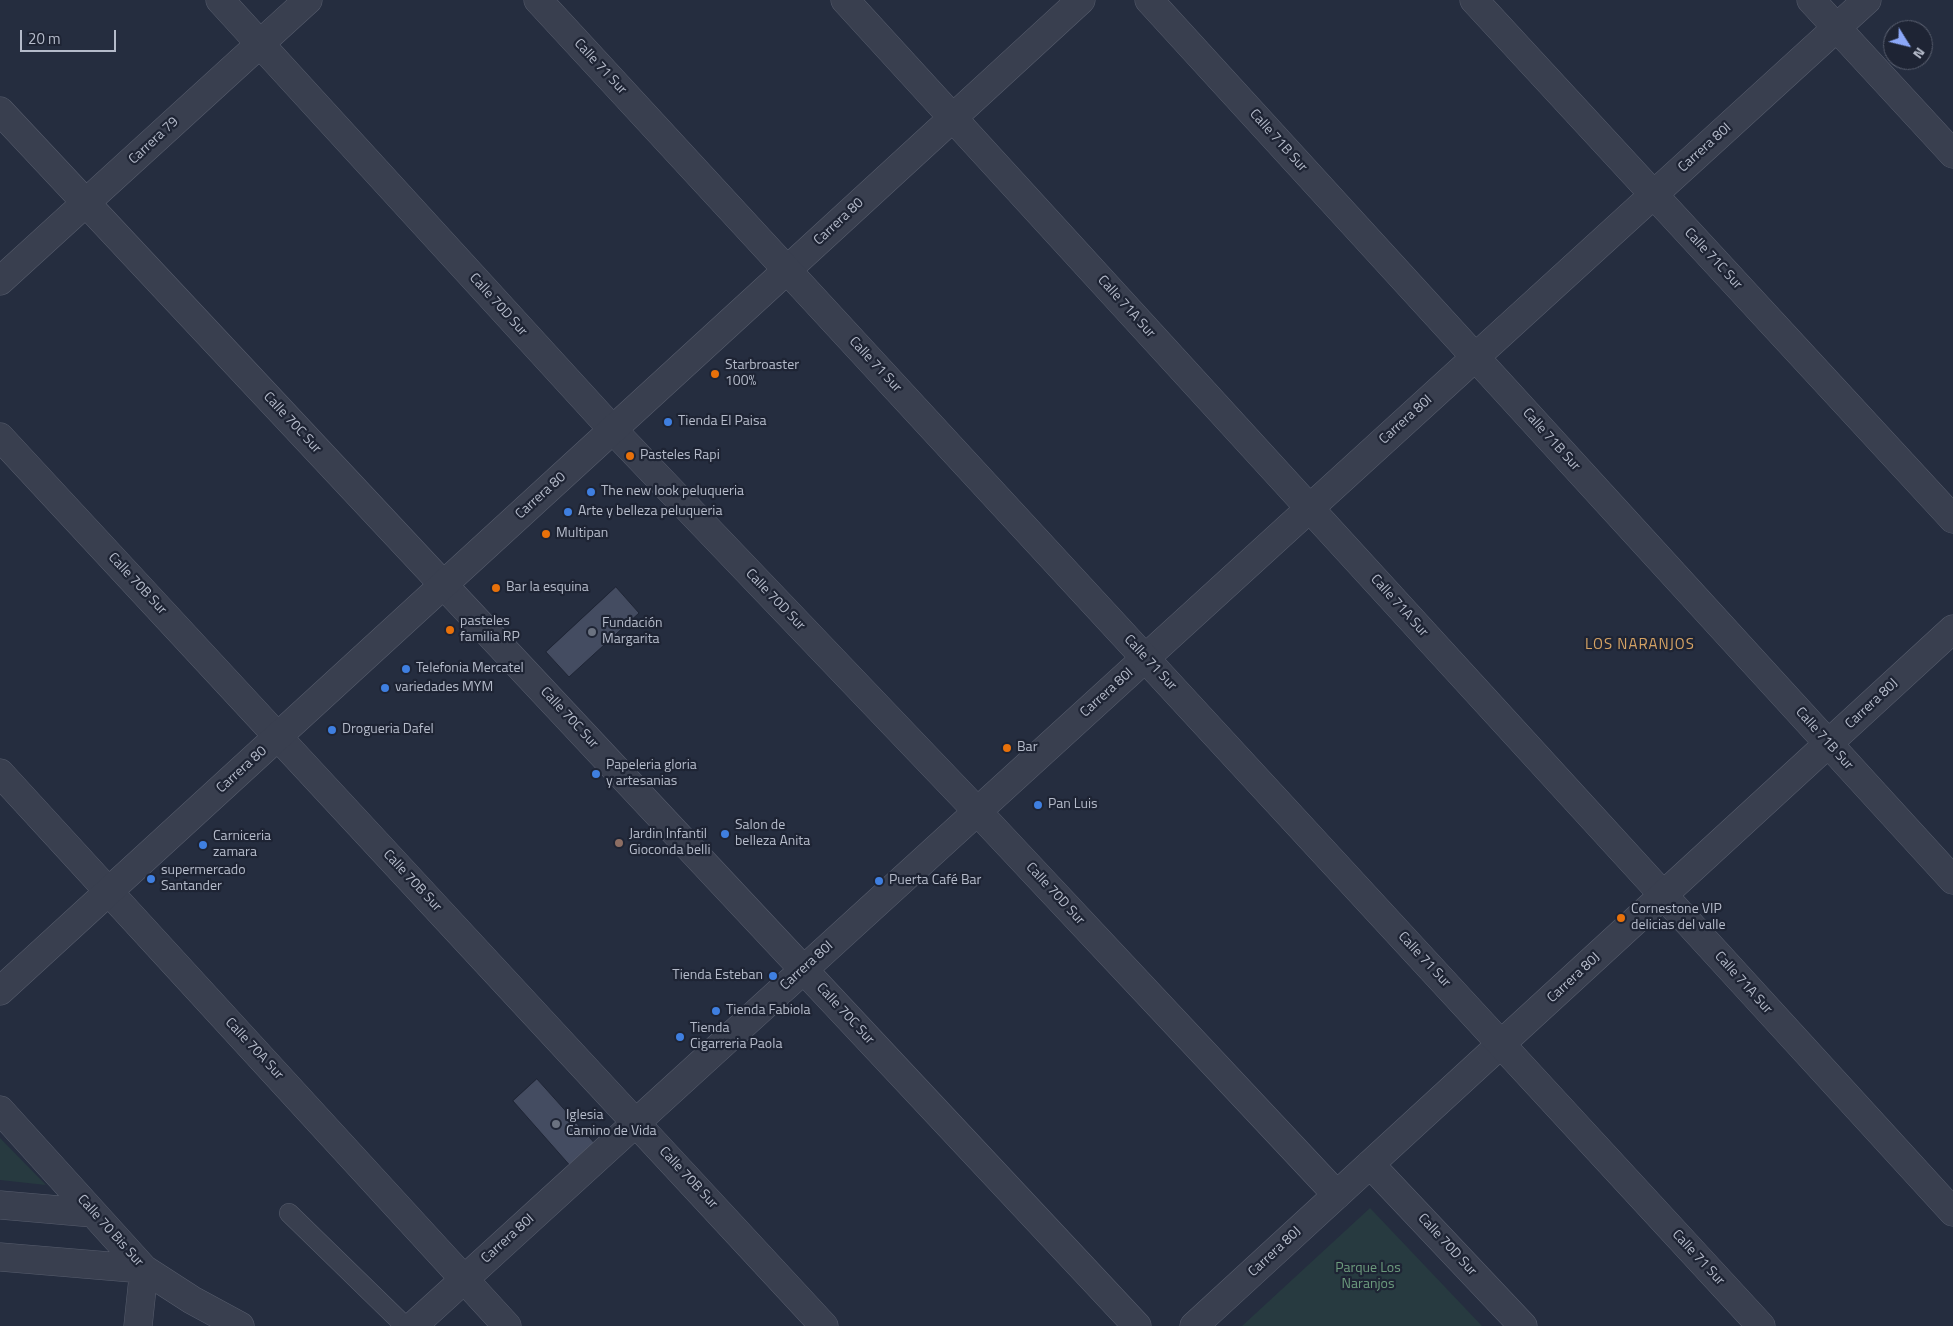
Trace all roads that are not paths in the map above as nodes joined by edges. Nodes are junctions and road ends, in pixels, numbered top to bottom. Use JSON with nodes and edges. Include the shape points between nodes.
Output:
{"nodes":[{"id":1,"x":220,"y":0,"type":"edge"},
{"id":2,"x":308,"y":0,"type":"edge"},
{"id":3,"x":538,"y":0,"type":"edge"},
{"id":4,"x":845,"y":0,"type":"edge"},
{"id":5,"x":1081,"y":0,"type":"edge"},
{"id":6,"x":1149,"y":0,"type":"edge"},
{"id":7,"x":1474,"y":0,"type":"edge"},
{"id":8,"x":1811,"y":0,"type":"edge"},
{"id":9,"x":1867,"y":0,"type":"edge"},
{"id":10,"x":1837,"y":28,"type":"junction"},
{"id":11,"x":260,"y":44,"type":"junction"},
{"id":12,"x":0,"y":111,"type":"edge"},
{"id":13,"x":952,"y":117,"type":"junction"},
{"id":14,"x":1953,"y":154,"type":"edge"},
{"id":15,"x":1654,"y":195,"type":"junction"},
{"id":16,"x":86,"y":203,"type":"junction"},
{"id":17,"x":787,"y":270,"type":"junction"},
{"id":18,"x":0,"y":281,"type":"edge"},
{"id":19,"x":1475,"y":357,"type":"junction"},
{"id":20,"x":613,"y":430,"type":"junction"},
{"id":21,"x":0,"y":437,"type":"edge"},
{"id":22,"x":1309,"y":508,"type":"junction"},
{"id":23,"x":1953,"y":519,"type":"edge"},
{"id":24,"x":444,"y":585,"type":"junction"},
{"id":25,"x":1953,"y":629,"type":"edge"},
{"id":26,"x":1145,"y":658,"type":"junction"},
{"id":27,"x":278,"y":736,"type":"junction"},
{"id":28,"x":1829,"y":744,"type":"junction"},
{"id":29,"x":0,"y":773,"type":"edge"},
{"id":30,"x":977,"y":811,"type":"junction"},
{"id":31,"x":1953,"y":880,"type":"edge"},
{"id":32,"x":109,"y":892,"type":"junction"},
{"id":33,"x":1663,"y":896,"type":"junction"},
{"id":34,"x":804,"y":969,"type":"junction"},
{"id":35,"x":0,"y":991,"type":"edge"},
{"id":36,"x":1501,"y":1044,"type":"junction"},
{"id":37,"x":0,"y":1110,"type":"edge"},
{"id":38,"x":636,"y":1122,"type":"junction"},
{"id":39,"x":1370,"y":1164,"type":"junction"},
{"id":40,"x":1337,"y":1195,"type":"junction"},
{"id":41,"x":0,"y":1205,"type":"edge"},
{"id":42,"x":1953,"y":1212,"type":"edge"},
{"id":43,"x":93,"y":1213,"type":"junction"},
{"id":44,"x":289,"y":1213,"type":"dead end"},
{"id":45,"x":0,"y":1257,"type":"edge"},
{"id":46,"x":144,"y":1269,"type":"junction"},
{"id":47,"x":464,"y":1279,"type":"junction"},
{"id":48,"x":138,"y":1326,"type":"edge"},
{"id":49,"x":240,"y":1326,"type":"edge"},
{"id":50,"x":405,"y":1326,"type":"edge"},
{"id":51,"x":413,"y":1326,"type":"edge"},
{"id":52,"x":507,"y":1326,"type":"edge"},
{"id":53,"x":824,"y":1326,"type":"edge"},
{"id":54,"x":1137,"y":1326,"type":"edge"},
{"id":55,"x":1194,"y":1326,"type":"edge"},
{"id":56,"x":1523,"y":1326,"type":"edge"},
{"id":57,"x":1761,"y":1326,"type":"edge"}],
"edges":[{"from":1,"to":11,"type":"street","name":"Calle 70D Sur"},
{"from":2,"to":11,"type":"street","name":"Carrera 79"},
{"from":3,"to":17,"type":"street","name":"Calle 71 Sur"},
{"from":4,"to":13,"type":"street","name":"Calle 71A Sur"},
{"from":5,"to":13,"type":"street","name":"Carrera 80"},
{"from":6,"to":19,"type":"street","name":"Calle 71B Sur"},
{"from":7,"to":15,"type":"street","name":"Calle 71C Sur"},
{"from":8,"to":10,"type":"street"},
{"from":9,"to":10,"type":"street","name":"Carrera 80I"},
{"from":10,"to":14,"type":"street"},
{"from":10,"to":15,"type":"street","name":"Carrera 80I"},
{"from":11,"to":16,"type":"street","name":"Carrera 79"},
{"from":11,"to":20,"type":"street","name":"Calle 70D Sur"},
{"from":12,"to":16,"type":"street","name":"Calle 70C Sur"},
{"from":13,"to":17,"type":"street","name":"Carrera 80"},
{"from":13,"to":22,"type":"street","name":"Calle 71A Sur"},
{"from":15,"to":19,"type":"street","name":"Carrera 80I"},
{"from":15,"to":23,"type":"street","name":"Calle 71C Sur"},
{"from":16,"to":18,"type":"street","name":"Carrera 79"},
{"from":16,"to":24,"type":"street","name":"Calle 70C Sur"},
{"from":17,"to":20,"type":"street","name":"Carrera 80"},
{"from":17,"to":26,"type":"street","name":"Calle 71 Sur"},
{"from":19,"to":22,"type":"street","name":"Carrera 80I"},
{"from":19,"to":28,"type":"street","name":"Calle 71B Sur"},
{"from":20,"to":24,"type":"street","name":"Carrera 80"},
{"from":20,"to":30,"type":"street","name":"Calle 70D Sur"},
{"from":21,"to":27,"type":"street","name":"Calle 70B Sur"},
{"from":22,"to":26,"type":"street","name":"Carrera 80I"},
{"from":22,"to":33,"type":"street","name":"Calle 71A Sur"},
{"from":24,"to":27,"type":"street","name":"Carrera 80"},
{"from":24,"to":34,"type":"street","name":"Calle 70C Sur"},
{"from":25,"to":28,"type":"street","name":"Carrera 80J"},
{"from":26,"to":30,"type":"street","name":"Carrera 80I"},
{"from":26,"to":36,"type":"street","name":"Calle 71 Sur"},
{"from":27,"to":32,"type":"street","name":"Carrera 80"},
{"from":27,"to":38,"type":"street","name":"Calle 70B Sur"},
{"from":28,"to":31,"type":"street","name":"Calle 71B Sur"},
{"from":28,"to":33,"type":"street","name":"Carrera 80J"},
{"from":29,"to":32,"type":"street","name":"Calle 70A Sur"},
{"from":30,"to":34,"type":"street","name":"Carrera 80I"},
{"from":30,"to":40,"type":"street","name":"Calle 70D Sur"},
{"from":32,"to":35,"type":"street","name":"Carrera 80"},
{"from":32,"to":47,"type":"street","name":"Calle 70A Sur"},
{"from":33,"to":36,"type":"street","name":"Carrera 80J"},
{"from":33,"to":42,"type":"street","name":"Calle 71A Sur"},
{"from":34,"to":38,"type":"street","name":"Carrera 80I"},
{"from":34,"to":54,"type":"street","name":"Calle 70C Sur"},
{"from":36,"to":39,"type":"street","name":"Carrera 80J"},
{"from":36,"to":57,"type":"street","name":"Calle 71 Sur"},
{"from":37,"to":43,"type":"street","name":"Calle 70 Bis Sur"},
{"from":38,"to":47,"type":"street","name":"Carrera 80I"},
{"from":38,"to":53,"type":"street","name":"Calle 70B Sur"},
{"from":39,"to":40,"type":"street","name":"Carrera 80J"},
{"from":39,"to":56,"type":"street","name":"Calle 70D Sur"},
{"from":40,"to":55,"type":"street","name":"Carrera 80J"},
{"from":41,"to":43,"type":"street"},
{"from":43,"to":46,"type":"street","name":"Calle 70 Bis Sur"},
{"from":44,"to":50,"type":"lane"},
{"from":45,"to":46,"type":"street"},
{"from":46,"to":48,"type":"street"},
{"from":46,"to":49,"type":"street","name":"Calle 70 Bis Sur"},
{"from":47,"to":51,"type":"street","name":"Carrera 80I"},
{"from":47,"to":52,"type":"street","name":"Calle 70A Sur"}]}
